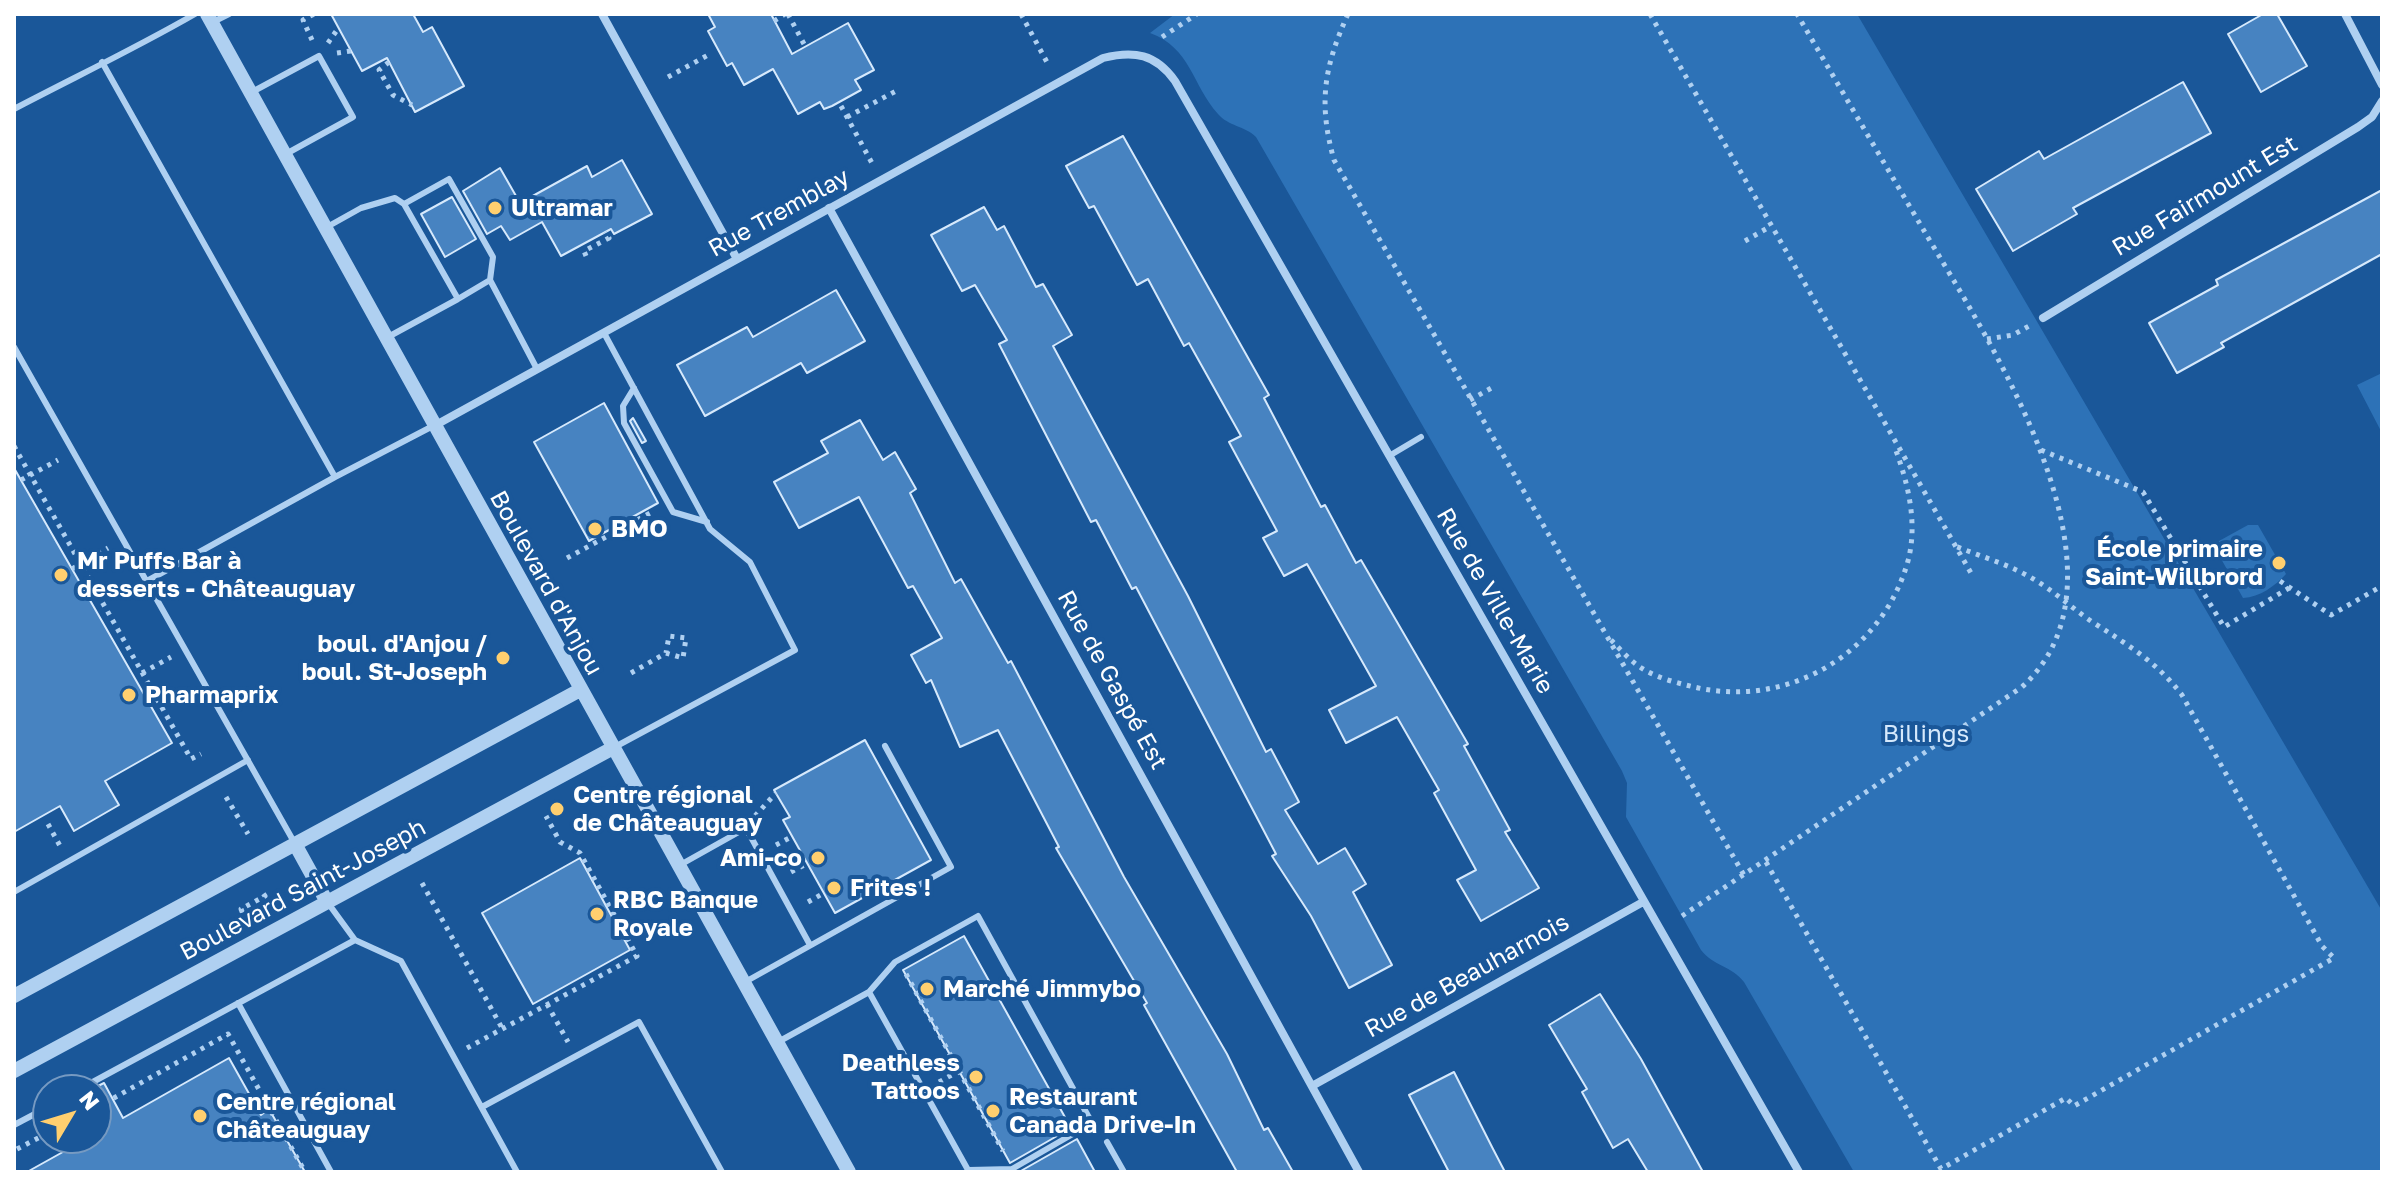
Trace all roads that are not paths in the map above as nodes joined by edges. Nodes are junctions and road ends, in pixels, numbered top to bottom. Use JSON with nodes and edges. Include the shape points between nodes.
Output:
{"nodes":[{"id":1,"x":195,"y":14,"type":"edge"},
{"id":2,"x":229,"y":14,"type":"edge"},
{"id":3,"x":602,"y":14,"type":"edge"},
{"id":4,"x":2345,"y":14,"type":"edge"},
{"id":5,"x":209,"y":18,"type":"edge"},
{"id":6,"x":1149,"y":57,"type":"joint"},
{"id":7,"x":102,"y":62,"type":"junction"},
{"id":8,"x":2382,"y":85,"type":"edge"},
{"id":9,"x":250,"y":93,"type":"junction"},
{"id":10,"x":2382,"y":101,"type":"edge"},
{"id":11,"x":14,"y":109,"type":"edge"},
{"id":12,"x":284,"y":155,"type":"junction"},
{"id":13,"x":404,"y":204,"type":"junction"},
{"id":14,"x":829,"y":208,"type":"junction"},
{"id":15,"x":473,"y":221,"type":"junction"},
{"id":16,"x":465,"y":226,"type":"dead end"},
{"id":17,"x":324,"y":228,"type":"junction"},
{"id":18,"x":437,"y":243,"type":"dead end"},
{"id":19,"x":429,"y":247,"type":"junction"},
{"id":20,"x":737,"y":259,"type":"junction"},
{"id":21,"x":490,"y":280,"type":"junction"},
{"id":22,"x":458,"y":299,"type":"junction"},
{"id":23,"x":2043,"y":318,"type":"dead end"},
{"id":24,"x":604,"y":333,"type":"junction"},
{"id":25,"x":385,"y":338,"type":"junction"},
{"id":26,"x":14,"y":347,"type":"edge"},
{"id":27,"x":537,"y":369,"type":"junction"},
{"id":28,"x":634,"y":388,"type":"junction"},
{"id":29,"x":433,"y":426,"type":"junction"},
{"id":30,"x":1421,"y":437,"type":"dead end"},
{"id":31,"x":1389,"y":456,"type":"junction"},
{"id":32,"x":335,"y":477,"type":"junction"},
{"id":33,"x":707,"y":522,"type":"junction"},
{"id":34,"x":147,"y":581,"type":"junction"},
{"id":35,"x":580,"y":690,"type":"junction"},
{"id":36,"x":885,"y":746,"type":"dead end"},
{"id":37,"x":613,"y":748,"type":"junction"},
{"id":38,"x":248,"y":760,"type":"junction"},
{"id":39,"x":295,"y":844,"type":"junction"},
{"id":40,"x":680,"y":865,"type":"junction"},
{"id":41,"x":14,"y":892,"type":"edge"},
{"id":42,"x":327,"y":902,"type":"junction"},
{"id":43,"x":1643,"y":902,"type":"junction"},
{"id":44,"x":355,"y":940,"type":"junction"},
{"id":45,"x":810,"y":945,"type":"junction"},
{"id":46,"x":745,"y":982,"type":"junction"},
{"id":47,"x":869,"y":992,"type":"junction"},
{"id":48,"x":14,"y":996,"type":"edge"},
{"id":49,"x":238,"y":1003,"type":"junction"},
{"id":50,"x":778,"y":1042,"type":"junction"},
{"id":51,"x":14,"y":1071,"type":"edge"},
{"id":52,"x":107,"y":1074,"type":"edge"},
{"id":53,"x":1312,"y":1086,"type":"junction"},
{"id":54,"x":482,"y":1107,"type":"junction"},
{"id":55,"x":32,"y":1115,"type":"edge"},
{"id":56,"x":14,"y":1125,"type":"edge"},
{"id":57,"x":1107,"y":1142,"type":"dead end"},
{"id":58,"x":967,"y":1171,"type":"edge"},
{"id":59,"x":331,"y":1172,"type":"edge"},
{"id":60,"x":517,"y":1172,"type":"edge"},
{"id":61,"x":722,"y":1172,"type":"edge"},
{"id":62,"x":849,"y":1172,"type":"edge"},
{"id":63,"x":1124,"y":1172,"type":"edge"},
{"id":64,"x":1359,"y":1172,"type":"edge"},
{"id":65,"x":1799,"y":1172,"type":"edge"}],
"edges":[{"from":1,"to":7,"type":"lane"},
{"from":2,"to":5,"type":"lane"},
{"from":3,"to":20,"type":"street"},
{"from":4,"to":8,"type":"street"},
{"from":5,"to":9,"type":"street","name":"Boulevard d'Anjou"},
{"from":6,"to":14,"type":"street","name":"Rue Tremblay","via":[[1118,54]]},
{"from":6,"to":31,"type":"street","name":"Rue de Ville-Marie","via":[[1175,81]]},
{"from":7,"to":11,"type":"lane"},
{"from":7,"to":32,"type":"lane"},
{"from":9,"to":12,"type":"street","name":"Boulevard d'Anjou"},
{"from":9,"to":12,"type":"lane","via":[[319,56],[353,117]]},
{"from":10,"to":23,"type":"street","name":"Rue Fairmount Est","via":[[2358,127]]},
{"from":12,"to":17,"type":"street","name":"Boulevard d'Anjou"},
{"from":13,"to":15,"type":"lane","via":[[449,179]]},
{"from":13,"to":17,"type":"lane","via":[[395,198],[370,204]]},
{"from":13,"to":19,"type":"lane"},
{"from":14,"to":20,"type":"street","name":"Rue Tremblay"},
{"from":14,"to":53,"type":"street","name":"Rue de Gaspé Est"},
{"from":15,"to":16,"type":"lane"},
{"from":15,"to":21,"type":"lane","via":[[493,257]]},
{"from":17,"to":25,"type":"street","name":"Boulevard d'Anjou"},
{"from":18,"to":19,"type":"lane"},
{"from":19,"to":22,"type":"lane"},
{"from":20,"to":24,"type":"street","name":"Rue Tremblay"},
{"from":21,"to":22,"type":"lane"},
{"from":21,"to":27,"type":"lane"},
{"from":22,"to":25,"type":"lane"},
{"from":24,"to":27,"type":"street","name":"Rue Tremblay"},
{"from":24,"to":28,"type":"lane"},
{"from":25,"to":29,"type":"street","name":"Boulevard d'Anjou"},
{"from":26,"to":34,"type":"lane"},
{"from":27,"to":29,"type":"street","name":"Rue Tremblay"},
{"from":28,"to":33,"type":"lane"},
{"from":28,"to":33,"type":"lane","via":[[621,415],[636,446],[673,512]]},
{"from":29,"to":32,"type":"lane"},
{"from":29,"to":35,"type":"street","name":"Boulevard d'Anjou"},
{"from":30,"to":31,"type":"lane"},
{"from":31,"to":43,"type":"street","name":"Rue de Ville-Marie"},
{"from":32,"to":34,"type":"lane"},
{"from":33,"to":37,"type":"lane","via":[[750,562],[795,650]]},
{"from":34,"to":38,"type":"lane"},
{"from":35,"to":37,"type":"street","name":"Boulevard d'Anjou"},
{"from":35,"to":39,"type":"street","name":"Boulevard Saint-Joseph"},
{"from":36,"to":45,"type":"lane","via":[[951,867]]},
{"from":37,"to":40,"type":"street","name":"Boulevard d'Anjou"},
{"from":37,"to":42,"type":"street","name":"Boulevard Saint-Joseph"},
{"from":38,"to":39,"type":"lane"},
{"from":38,"to":41,"type":"lane"},
{"from":39,"to":42,"type":"street"},
{"from":39,"to":48,"type":"street","name":"Boulevard Saint-Joseph"},
{"from":40,"to":45,"type":"lane","via":[[746,828]]},
{"from":40,"to":46,"type":"street","name":"Boulevard d'Anjou"},
{"from":42,"to":44,"type":"lane"},
{"from":42,"to":51,"type":"street","name":"Boulevard Saint-Joseph"},
{"from":43,"to":53,"type":"street","name":"Rue de Beauharnois"},
{"from":43,"to":65,"type":"street","name":"Rue de Ville-Marie"},
{"from":44,"to":49,"type":"lane"},
{"from":44,"to":54,"type":"lane","via":[[401,961]]},
{"from":45,"to":46,"type":"lane"},
{"from":46,"to":50,"type":"street","name":"Boulevard d'Anjou"},
{"from":47,"to":50,"type":"lane"},
{"from":47,"to":58,"type":"lane"},
{"from":47,"to":58,"type":"lane","via":[[895,962],[978,916],[1092,1123],[1012,1169]]},
{"from":49,"to":52,"type":"lane"},
{"from":49,"to":59,"type":"lane"},
{"from":50,"to":62,"type":"street","name":"Boulevard d'Anjou"},
{"from":53,"to":64,"type":"street","name":"Rue de Gaspé Est"},
{"from":54,"to":60,"type":"lane"},
{"from":54,"to":61,"type":"lane","via":[[639,1022]]},
{"from":55,"to":56,"type":"lane"},
{"from":57,"to":63,"type":"lane"}]}
